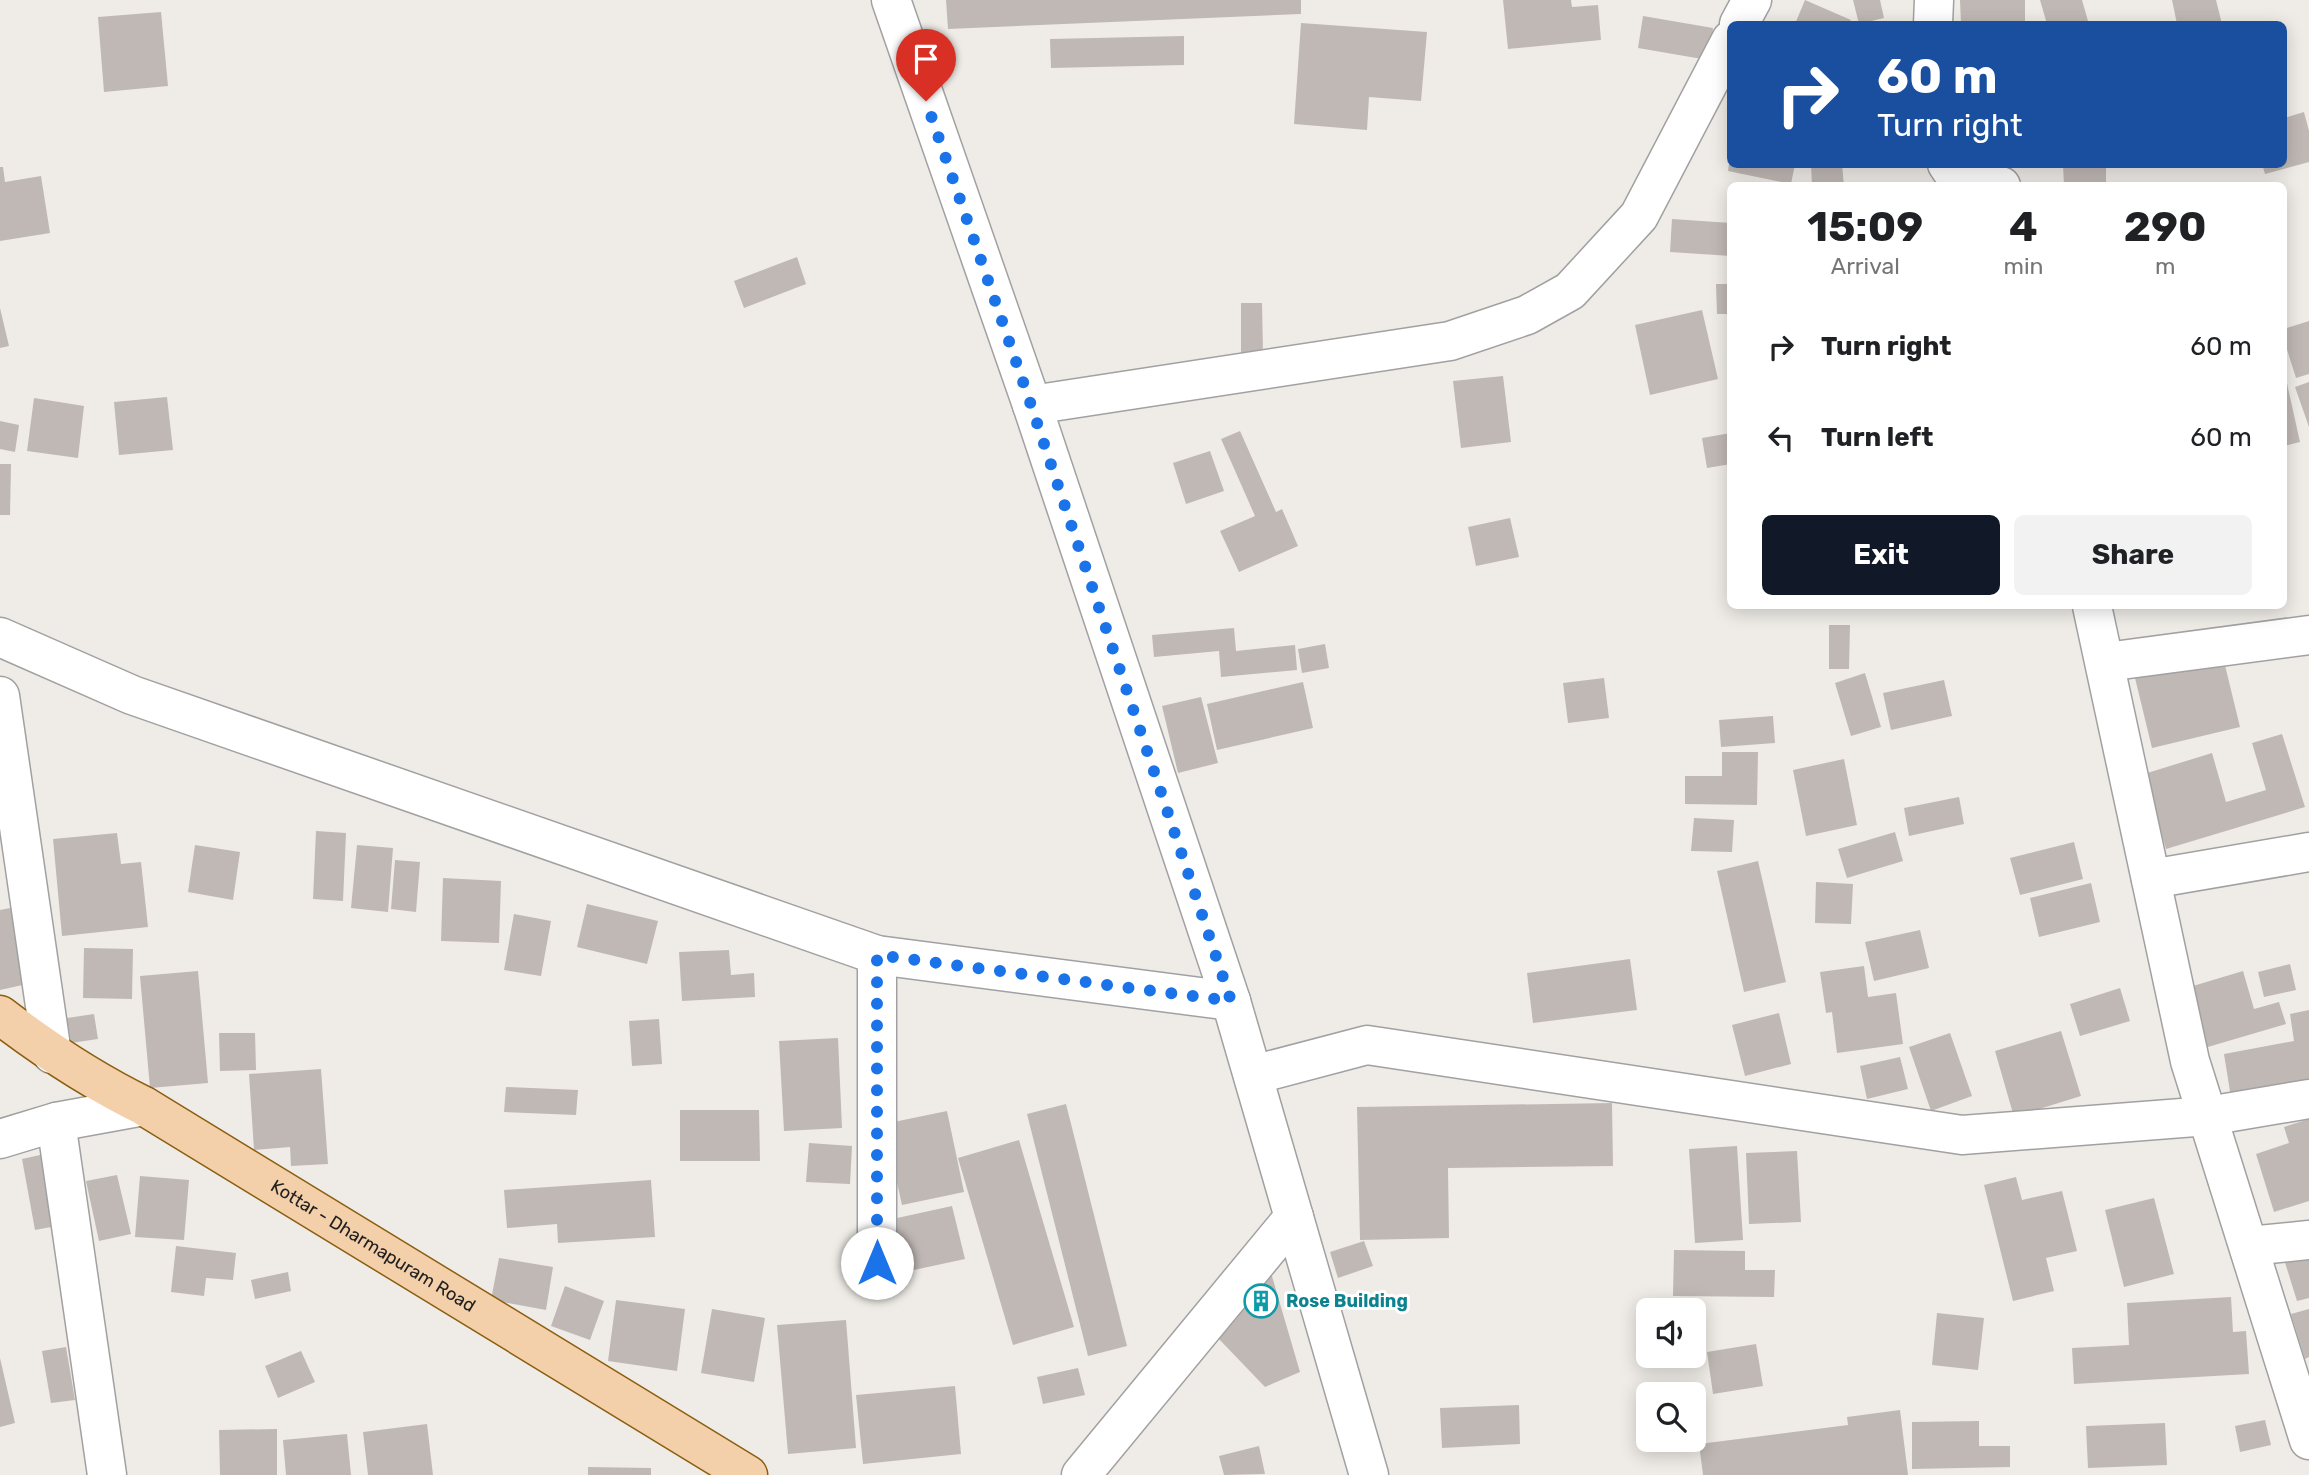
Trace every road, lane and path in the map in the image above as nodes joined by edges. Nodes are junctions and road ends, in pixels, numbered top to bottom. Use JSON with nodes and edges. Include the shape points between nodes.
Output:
{"nodes":[{"id":1,"x":891,"y":0,"type":"edge"},
{"id":2,"x":1752,"y":0,"type":"edge"},
{"id":3,"x":1934,"y":0,"type":"edge"},
{"id":4,"x":1741,"y":21,"type":"edge"},
{"id":5,"x":1933,"y":21,"type":"edge"},
{"id":6,"x":1727,"y":48,"type":"edge"},
{"id":7,"x":1950,"y":168,"type":"edge"},
{"id":8,"x":1988,"y":182,"type":"edge"},
{"id":9,"x":1031,"y":405,"type":"junction"},
{"id":10,"x":2093,"y":609,"type":"edge"},
{"id":11,"x":2309,"y":635,"type":"edge"},
{"id":12,"x":0,"y":637,"type":"edge"},
{"id":13,"x":2106,"y":662,"type":"junction"},
{"id":14,"x":0,"y":696,"type":"edge"},
{"id":15,"x":2309,"y":852,"type":"edge"},
{"id":16,"x":2151,"y":879,"type":"junction"},
{"id":17,"x":877,"y":955,"type":"junction"},
{"id":18,"x":1231,"y":1001,"type":"junction"},
{"id":19,"x":0,"y":1015,"type":"edge"},
{"id":20,"x":52,"y":1055,"type":"junction"},
{"id":21,"x":1253,"y":1075,"type":"junction"},
{"id":22,"x":2309,"y":1099,"type":"edge"},
{"id":23,"x":144,"y":1106,"type":"junction"},
{"id":24,"x":2208,"y":1116,"type":"junction"},
{"id":25,"x":57,"y":1122,"type":"junction"},
{"id":26,"x":0,"y":1139,"type":"edge"},
{"id":27,"x":1294,"y":1217,"type":"junction"},
{"id":28,"x":2309,"y":1240,"type":"edge"},
{"id":29,"x":2249,"y":1246,"type":"junction"},
{"id":30,"x":877,"y":1263,"type":"dead end"},
{"id":31,"x":2309,"y":1440,"type":"edge"},
{"id":32,"x":107,"y":1475,"type":"edge"},
{"id":33,"x":748,"y":1475,"type":"edge"},
{"id":34,"x":1081,"y":1475,"type":"edge"},
{"id":35,"x":1369,"y":1475,"type":"edge"}],
"edges":[{"from":1,"to":9,"type":"street"},
{"from":2,"to":4,"type":"street"},
{"from":3,"to":5,"type":"street"},
{"from":6,"to":9,"type":"street","via":[[1639,216],[1570,291],[1527,315],[1450,341]]},
{"from":7,"to":8,"type":"street"},
{"from":9,"to":18,"type":"street"},
{"from":10,"to":13,"type":"street"},
{"from":11,"to":13,"type":"street"},
{"from":12,"to":17,"type":"street","via":[[132,695]]},
{"from":13,"to":16,"type":"street"},
{"from":14,"to":20,"type":"street"},
{"from":15,"to":16,"type":"street"},
{"from":16,"to":24,"type":"street","via":[[2190,1061]]},
{"from":17,"to":18,"type":"street"},
{"from":17,"to":30,"type":"street"},
{"from":18,"to":21,"type":"street"},
{"from":19,"to":20,"type":"main road","name":"Kottar - Dharmapuram Road"},
{"from":20,"to":23,"type":"main road","name":"Kottar - Dharmapuram Road"},
{"from":21,"to":24,"type":"street","via":[[1367,1045],[1962,1135]]},
{"from":21,"to":27,"type":"street"},
{"from":22,"to":24,"type":"street"},
{"from":23,"to":25,"type":"street"},
{"from":23,"to":33,"type":"main road","name":"Kottar - Dharmapuram Road"},
{"from":24,"to":29,"type":"street"},
{"from":25,"to":26,"type":"street"},
{"from":25,"to":32,"type":"street"},
{"from":27,"to":34,"type":"street"},
{"from":27,"to":35,"type":"street"},
{"from":28,"to":29,"type":"street"},
{"from":29,"to":31,"type":"street"}]}
